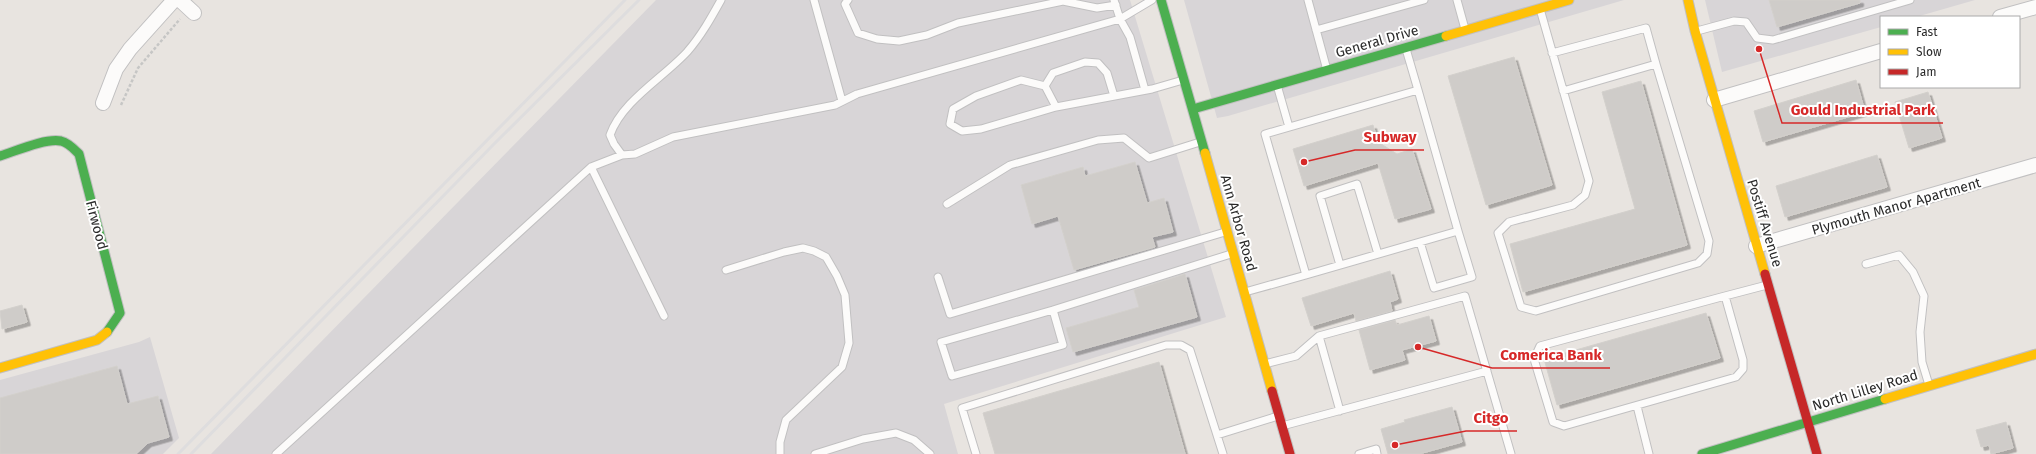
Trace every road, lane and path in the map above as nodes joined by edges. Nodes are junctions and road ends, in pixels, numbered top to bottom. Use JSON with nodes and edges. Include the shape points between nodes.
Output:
{"nodes":[{"id":1,"x":174,"y":0,"type":"edge"},
{"id":2,"x":721,"y":0,"type":"edge"},
{"id":3,"x":814,"y":0,"type":"edge"},
{"id":4,"x":848,"y":0,"type":"edge"},
{"id":5,"x":1152,"y":0,"type":"edge"},
{"id":6,"x":1161,"y":0,"type":"edge"},
{"id":7,"x":1308,"y":0,"type":"edge"},
{"id":8,"x":1424,"y":0,"type":"edge"},
{"id":9,"x":1457,"y":0,"type":"edge"},
{"id":10,"x":1569,"y":0,"type":"edge"},
{"id":11,"x":1688,"y":0,"type":"edge"},
{"id":12,"x":1910,"y":0,"type":"edge"},
{"id":13,"x":1063,"y":1,"type":"edge"},
{"id":14,"x":1115,"y":2,"type":"edge"},
{"id":15,"x":2036,"y":6,"type":"edge"},
{"id":16,"x":188,"y":7,"type":"edge"},
{"id":17,"x":1540,"y":9,"type":"junction"},
{"id":18,"x":2003,"y":16,"type":"edge"},
{"id":19,"x":1120,"y":19,"type":"junction"},
{"id":20,"x":1316,"y":30,"type":"junction"},
{"id":21,"x":1466,"y":30,"type":"junction"},
{"id":22,"x":1695,"y":31,"type":"junction"},
{"id":23,"x":1405,"y":47,"type":"junction"},
{"id":24,"x":1880,"y":51,"type":"edge"},
{"id":25,"x":1552,"y":54,"type":"junction"},
{"id":26,"x":1656,"y":64,"type":"junction"},
{"id":27,"x":1327,"y":70,"type":"junction"},
{"id":28,"x":1184,"y":80,"type":"junction"},
{"id":29,"x":1276,"y":84,"type":"junction"},
{"id":30,"x":1045,"y":86,"type":"junction"},
{"id":31,"x":1145,"y":90,"type":"junction"},
{"id":32,"x":1418,"y":90,"type":"junction"},
{"id":33,"x":1563,"y":91,"type":"junction"},
{"id":34,"x":1114,"y":96,"type":"junction"},
{"id":35,"x":1714,"y":100,"type":"junction"},
{"id":36,"x":842,"y":101,"type":"junction"},
{"id":37,"x":103,"y":103,"type":"dead end"},
{"id":38,"x":121,"y":105,"type":"dead end"},
{"id":39,"x":1056,"y":107,"type":"junction"},
{"id":40,"x":1193,"y":109,"type":"junction"},
{"id":41,"x":1289,"y":127,"type":"junction"},
{"id":42,"x":1202,"y":142,"type":"junction"},
{"id":43,"x":622,"y":154,"type":"junction"},
{"id":44,"x":0,"y":156,"type":"edge"},
{"id":45,"x":2036,"y":165,"type":"edge"},
{"id":46,"x":591,"y":167,"type":"junction"},
{"id":47,"x":947,"y":204,"type":"dead end"},
{"id":48,"x":1458,"y":231,"type":"junction"},
{"id":49,"x":1227,"y":232,"type":"junction"},
{"id":50,"x":1420,"y":242,"type":"junction"},
{"id":51,"x":1756,"y":246,"type":"junction"},
{"id":52,"x":1233,"y":253,"type":"junction"},
{"id":53,"x":1378,"y":254,"type":"junction"},
{"id":54,"x":1866,"y":264,"type":"dead end"},
{"id":55,"x":1340,"y":265,"type":"junction"},
{"id":56,"x":726,"y":270,"type":"dead end"},
{"id":57,"x":1306,"y":275,"type":"junction"},
{"id":58,"x":938,"y":277,"type":"dead end"},
{"id":59,"x":1769,"y":284,"type":"junction"},
{"id":60,"x":1245,"y":292,"type":"junction"},
{"id":61,"x":1725,"y":296,"type":"junction"},
{"id":62,"x":1053,"y":310,"type":"junction"},
{"id":63,"x":664,"y":316,"type":"dead end"},
{"id":64,"x":1319,"y":336,"type":"junction"},
{"id":65,"x":2036,"y":354,"type":"edge"},
{"id":66,"x":1265,"y":364,"type":"junction"},
{"id":67,"x":0,"y":368,"type":"edge"},
{"id":68,"x":1487,"y":371,"type":"junction"},
{"id":69,"x":1929,"y":385,"type":"junction"},
{"id":70,"x":1637,"y":406,"type":"junction"},
{"id":71,"x":1340,"y":411,"type":"junction"},
{"id":72,"x":1279,"y":416,"type":"junction"},
{"id":73,"x":1808,"y":422,"type":"junction"},
{"id":74,"x":1282,"y":426,"type":"junction"},
{"id":75,"x":1217,"y":435,"type":"junction"},
{"id":76,"x":1712,"y":453,"type":"edge"},
{"id":77,"x":276,"y":454,"type":"edge"},
{"id":78,"x":780,"y":454,"type":"edge"},
{"id":79,"x":815,"y":454,"type":"edge"},
{"id":80,"x":930,"y":454,"type":"edge"},
{"id":81,"x":976,"y":454,"type":"edge"},
{"id":82,"x":1223,"y":454,"type":"edge"},
{"id":83,"x":1290,"y":454,"type":"edge"},
{"id":84,"x":1359,"y":454,"type":"edge"},
{"id":85,"x":1377,"y":454,"type":"edge"},
{"id":86,"x":1511,"y":454,"type":"edge"},
{"id":87,"x":1649,"y":454,"type":"edge"},
{"id":88,"x":1702,"y":454,"type":"edge"},
{"id":89,"x":1817,"y":454,"type":"edge"}],
"edges":[{"from":1,"to":37,"type":"street","via":[[130,48],[116,69]]},
{"from":2,"to":43,"type":"lane","via":[[705,30],[686,52],[619,116],[610,135]]},
{"from":3,"to":36,"type":"lane"},
{"from":4,"to":13,"type":"lane","via":[[845,4],[858,33],[877,39],[899,41],[927,35],[958,23]]},
{"from":5,"to":19,"type":"lane"},
{"from":6,"to":28,"type":"street","name":"Ann Arbor Road"},
{"from":7,"to":20,"type":"lane"},
{"from":8,"to":20,"type":"lane"},
{"from":9,"to":21,"type":"lane"},
{"from":10,"to":17,"type":"street","name":"General Drive"},
{"from":11,"to":22,"type":"street","name":"Postiff Avenue"},
{"from":12,"to":22,"type":"lane","via":[[1773,40],[1757,38],[1746,22],[1734,21]]},
{"from":13,"to":14,"type":"lane","via":[[1098,8]]},
{"from":14,"to":19,"type":"lane"},
{"from":15,"to":18,"type":"street"},
{"from":16,"to":38,"type":"path","via":[[138,68]]},
{"from":17,"to":21,"type":"street","name":"General Drive"},
{"from":17,"to":25,"type":"lane"},
{"from":19,"to":31,"type":"lane","via":[[1130,37]]},
{"from":19,"to":36,"type":"lane","via":[[857,94]]},
{"from":20,"to":27,"type":"lane"},
{"from":21,"to":23,"type":"street","name":"General Drive"},
{"from":22,"to":35,"type":"street","name":"Postiff Avenue"},
{"from":23,"to":27,"type":"street","name":"General Drive"},
{"from":23,"to":32,"type":"lane"},
{"from":24,"to":35,"type":"street"},
{"from":25,"to":26,"type":"lane","via":[[1646,28]]},
{"from":25,"to":33,"type":"lane"},
{"from":26,"to":33,"type":"lane"},
{"from":26,"to":33,"type":"lane","via":[[1709,241],[1707,254],[1698,263],[1536,311],[1521,307],[1498,232],[1509,222],[1573,205],[1586,195],[1589,181]]},
{"from":27,"to":29,"type":"street","name":"General Drive"},
{"from":28,"to":31,"type":"lane"},
{"from":28,"to":40,"type":"street","name":"Ann Arbor Road"},
{"from":29,"to":40,"type":"street","name":"General Drive"},
{"from":29,"to":41,"type":"lane"},
{"from":30,"to":34,"type":"lane","via":[[1053,73],[1085,62],[1098,64],[1107,73]]},
{"from":30,"to":39,"type":"lane"},
{"from":30,"to":39,"type":"lane","via":[[1021,80],[976,96],[954,109],[950,124],[962,131],[981,129]]},
{"from":31,"to":34,"type":"lane"},
{"from":32,"to":41,"type":"lane"},
{"from":32,"to":48,"type":"lane"},
{"from":34,"to":39,"type":"lane"},
{"from":35,"to":51,"type":"street","name":"Postiff Avenue"},
{"from":36,"to":43,"type":"lane","via":[[835,105],[674,137],[635,154]]},
{"from":40,"to":42,"type":"street","name":"Ann Arbor Road"},
{"from":41,"to":57,"type":"lane","via":[[1265,134]]},
{"from":42,"to":47,"type":"lane","via":[[1149,158],[1124,138],[1098,140],[1010,165]]},
{"from":42,"to":49,"type":"street","name":"Ann Arbor Road"},
{"from":43,"to":46,"type":"lane"},
{"from":44,"to":67,"type":"street","name":"Firwood","via":[[54,140],[67,143],[79,154],[120,313],[106,335],[97,340]]},
{"from":45,"to":51,"type":"street","name":"Plymouth Manor Apartment"},
{"from":46,"to":63,"type":"lane"},
{"from":46,"to":77,"type":"lane"},
{"from":48,"to":50,"type":"lane"},
{"from":48,"to":50,"type":"lane","via":[[1472,277],[1434,288]]},
{"from":49,"to":52,"type":"street","name":"Ann Arbor Road"},
{"from":49,"to":58,"type":"lane","via":[[950,314]]},
{"from":50,"to":53,"type":"lane"},
{"from":51,"to":59,"type":"street","name":"Postiff Avenue"},
{"from":52,"to":60,"type":"street","name":"Ann Arbor Road"},
{"from":52,"to":62,"type":"lane"},
{"from":53,"to":55,"type":"lane"},
{"from":53,"to":55,"type":"lane","via":[[1357,184],[1320,196]]},
{"from":54,"to":69,"type":"lane","via":[[1899,255],[1913,272],[1924,296],[1920,332],[1922,362]]},
{"from":55,"to":57,"type":"lane"},
{"from":56,"to":78,"type":"lane","via":[[803,248],[826,257],[845,295],[849,343],[842,367],[786,420],[780,442]]},
{"from":57,"to":60,"type":"lane"},
{"from":59,"to":61,"type":"lane"},
{"from":59,"to":73,"type":"street","name":"Postiff Avenue"},
{"from":60,"to":66,"type":"street","name":"Ann Arbor Road"},
{"from":61,"to":70,"type":"lane","via":[[1744,360],[1743,369],[1736,377]]},
{"from":61,"to":70,"type":"lane","via":[[1540,346],[1534,359],[1553,422],[1564,426]]},
{"from":62,"to":62,"type":"lane","via":[[1063,345],[952,376],[941,342]]},
{"from":64,"to":66,"type":"lane","via":[[1296,356]]},
{"from":64,"to":68,"type":"lane","via":[[1465,296]]},
{"from":64,"to":71,"type":"lane"},
{"from":65,"to":69,"type":"street","name":"North Lilley Road"},
{"from":66,"to":72,"type":"street","name":"Ann Arbor Road"},
{"from":68,"to":71,"type":"lane"},
{"from":68,"to":86,"type":"lane"},
{"from":69,"to":73,"type":"street","name":"North Lilley Road"},
{"from":70,"to":87,"type":"lane"},
{"from":71,"to":74,"type":"lane"},
{"from":72,"to":74,"type":"street","name":"Ann Arbor Road"},
{"from":72,"to":75,"type":"lane"},
{"from":73,"to":76,"type":"street","name":"North Lilley Road"},
{"from":73,"to":89,"type":"street","name":"Postiff Avenue"},
{"from":74,"to":83,"type":"street","name":"Ann Arbor Road"},
{"from":75,"to":81,"type":"lane","via":[[1190,350],[1181,344],[1166,345],[962,408]]},
{"from":75,"to":82,"type":"lane"},
{"from":76,"to":88,"type":"street","name":"North Lilley Road"},
{"from":79,"to":80,"type":"lane","via":[[896,432],[914,440]]},
{"from":84,"to":85,"type":"lane","via":[[1376,449]]}]}
